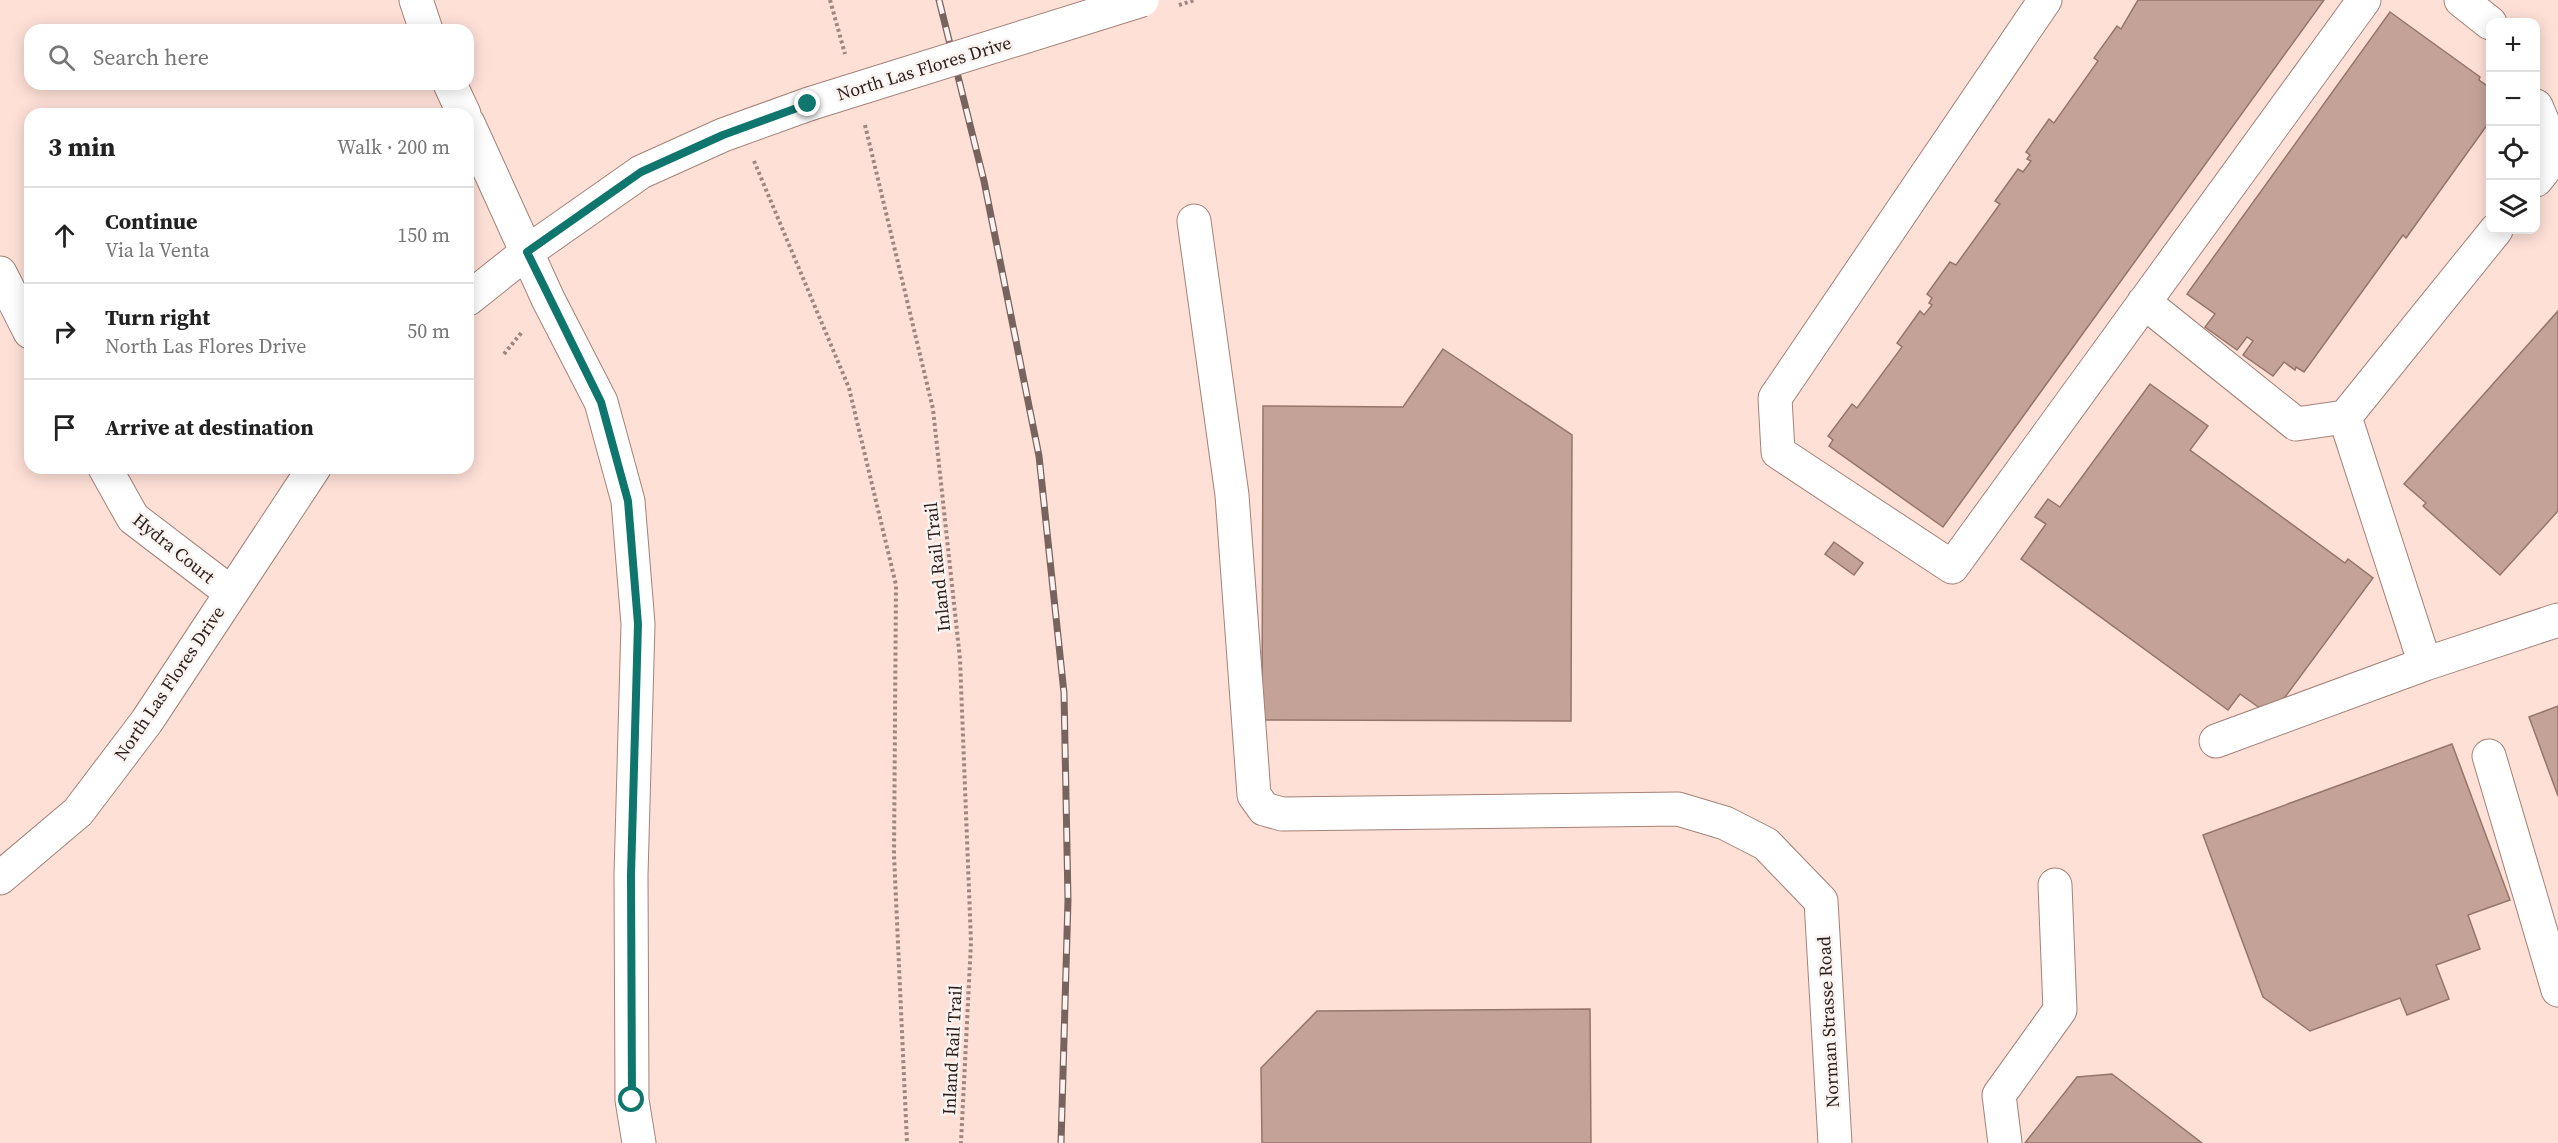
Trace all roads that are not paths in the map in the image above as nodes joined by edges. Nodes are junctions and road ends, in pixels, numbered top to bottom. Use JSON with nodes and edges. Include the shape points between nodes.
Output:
{"nodes":[{"id":1,"x":416,"y":0,"type":"edge"},
{"id":2,"x":1142,"y":0,"type":"edge"},
{"id":3,"x":2045,"y":0,"type":"edge"},
{"id":4,"x":2364,"y":0,"type":"edge"},
{"id":5,"x":2461,"y":0,"type":"edge"},
{"id":6,"x":2486,"y":20,"type":"edge"},
{"id":7,"x":424,"y":24,"type":"edge"},
{"id":8,"x":453,"y":90,"type":"edge"},
{"id":9,"x":461,"y":108,"type":"edge"},
{"id":10,"x":2540,"y":117,"type":"edge"},
{"id":11,"x":474,"y":136,"type":"edge"},
{"id":12,"x":2540,"y":174,"type":"edge"},
{"id":13,"x":1194,"y":221,"type":"dead end"},
{"id":14,"x":2493,"y":234,"type":"edge"},
{"id":15,"x":527,"y":252,"type":"junction"},
{"id":16,"x":0,"y":273,"type":"edge"},
{"id":17,"x":474,"y":294,"type":"edge"},
{"id":18,"x":2144,"y":302,"type":"junction"},
{"id":19,"x":24,"y":320,"type":"edge"},
{"id":20,"x":2345,"y":417,"type":"junction"},
{"id":21,"x":108,"y":474,"type":"edge"},
{"id":22,"x":310,"y":474,"type":"edge"},
{"id":23,"x":230,"y":592,"type":"junction"},
{"id":24,"x":2558,"y":620,"type":"edge"},
{"id":25,"x":2426,"y":664,"type":"junction"},
{"id":26,"x":2216,"y":741,"type":"dead end"},
{"id":27,"x":2489,"y":756,"type":"dead end"},
{"id":28,"x":0,"y":878,"type":"edge"},
{"id":29,"x":2055,"y":885,"type":"dead end"},
{"id":30,"x":2555,"y":969,"type":"edge"},
{"id":31,"x":639,"y":1143,"type":"edge"},
{"id":32,"x":1835,"y":1143,"type":"edge"},
{"id":33,"x":2005,"y":1143,"type":"edge"}],
"edges":[{"from":1,"to":7,"type":"street"},
{"from":2,"to":15,"type":"street","name":"North Las Flores Drive","bridge":true,"via":[[808,104],[723,135],[641,172]]},
{"from":3,"to":18,"type":"street","via":[[1775,398],[1778,452],[1952,567]]},
{"from":4,"to":18,"type":"street"},
{"from":5,"to":6,"type":"street"},
{"from":8,"to":9,"type":"street"},
{"from":10,"to":12,"type":"street","via":[[2548,134],[2544,170]]},
{"from":11,"to":15,"type":"street"},
{"from":13,"to":32,"type":"street","name":"Norman Strasse Road","via":[[1232,495],[1254,795],[1264,809],[1282,814],[1678,809],[1725,823],[1766,844],[1821,901]]},
{"from":14,"to":20,"type":"street"},
{"from":15,"to":17,"type":"street","name":"North Las Flores Drive"},
{"from":15,"to":31,"type":"street","via":[[601,402],[628,501],[638,624],[631,875],[632,1100]]},
{"from":16,"to":19,"type":"street"},
{"from":18,"to":20,"type":"street","via":[[2296,424]]},
{"from":20,"to":25,"type":"street"},
{"from":21,"to":23,"type":"street","name":"Hydra Court","via":[[133,518]]},
{"from":22,"to":23,"type":"street","name":"North Las Flores Drive"},
{"from":23,"to":28,"type":"street","name":"North Las Flores Drive","via":[[147,721],[78,812]]},
{"from":24,"to":25,"type":"street"},
{"from":25,"to":26,"type":"street"},
{"from":27,"to":30,"type":"street"},
{"from":29,"to":33,"type":"street","via":[[2060,1010],[2000,1095]]}]}
